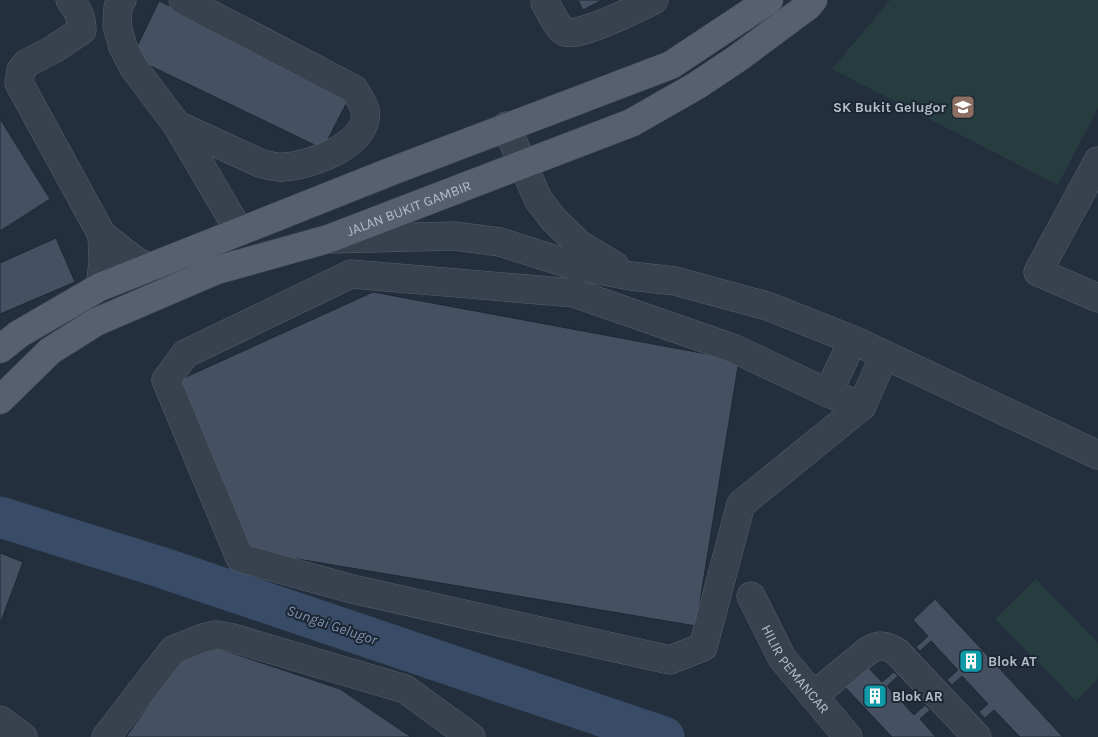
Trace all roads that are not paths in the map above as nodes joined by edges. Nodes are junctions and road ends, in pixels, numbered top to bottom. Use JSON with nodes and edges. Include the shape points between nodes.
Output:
{"nodes":[{"id":1,"x":70,"y":0,"type":"edge"},
{"id":2,"x":122,"y":0,"type":"edge"},
{"id":3,"x":183,"y":0,"type":"edge"},
{"id":4,"x":654,"y":0,"type":"edge"},
{"id":5,"x":769,"y":0,"type":"edge"},
{"id":6,"x":813,"y":0,"type":"edge"},
{"id":7,"x":546,"y":2,"type":"dead end"},
{"id":8,"x":176,"y":125,"type":"junction"},
{"id":9,"x":506,"y":126,"type":"junction"},
{"id":10,"x":1098,"y":160,"type":"edge"},
{"id":11,"x":522,"y":166,"type":"junction"},
{"id":12,"x":239,"y":231,"type":"junction"},
{"id":13,"x":102,"y":235,"type":"junction"},
{"id":14,"x":328,"y":239,"type":"junction"},
{"id":15,"x":150,"y":267,"type":"junction"},
{"id":16,"x":631,"y":276,"type":"junction"},
{"id":17,"x":100,"y":287,"type":"junction"},
{"id":18,"x":1098,"y":298,"type":"edge"},
{"id":19,"x":853,"y":340,"type":"junction"},
{"id":20,"x":0,"y":350,"type":"edge"},
{"id":21,"x":884,"y":356,"type":"junction"},
{"id":22,"x":828,"y":393,"type":"junction"},
{"id":23,"x":0,"y":400,"type":"edge"},
{"id":24,"x":862,"y":406,"type":"junction"},
{"id":25,"x":1098,"y":455,"type":"edge"},
{"id":26,"x":750,"y":596,"type":"dead end"},
{"id":27,"x":813,"y":696,"type":"junction"},
{"id":28,"x":0,"y":720,"type":"edge"},
{"id":29,"x":23,"y":737,"type":"edge"},
{"id":30,"x":106,"y":737,"type":"edge"},
{"id":31,"x":471,"y":737,"type":"edge"},
{"id":32,"x":848,"y":737,"type":"edge"},
{"id":33,"x":977,"y":737,"type":"edge"}],
"edges":[{"from":1,"to":13,"type":"street","via":[[82,21],[82,30],[27,63],[21,70],[20,83]]},
{"from":2,"to":8,"type":"street","via":[[118,7],[117,26],[123,47],[134,68]]},
{"from":3,"to":8,"type":"street","via":[[354,89],[365,110],[359,131],[348,145],[320,160],[283,168],[260,163]]},
{"from":4,"to":7,"type":"street","via":[[579,33],[567,33],[561,29]]},
{"from":5,"to":9,"type":"main road","via":[[671,65]]},
{"from":6,"to":11,"type":"main road","name":"JALAN BUKIT GAMBIR","via":[[696,86],[631,123]]},
{"from":8,"to":12,"type":"street"},
{"from":9,"to":11,"type":"street"},
{"from":9,"to":12,"type":"main road"},
{"from":10,"to":18,"type":"street","via":[[1038,272]]},
{"from":11,"to":14,"type":"main road","name":"JALAN BUKIT GAMBIR"},
{"from":11,"to":16,"type":"street","via":[[538,199],[553,219],[580,245]]},
{"from":12,"to":15,"type":"main road"},
{"from":13,"to":15,"type":"street","via":[[137,262]]},
{"from":13,"to":17,"type":"street","via":[[104,262]]},
{"from":14,"to":16,"type":"street","via":[[454,236],[500,242],[572,264]]},
{"from":14,"to":23,"type":"main road","name":"JALAN BUKIT GAMBIR","via":[[217,270],[96,322],[50,351]]},
{"from":15,"to":17,"type":"main road"},
{"from":16,"to":19,"type":"street","via":[[675,281],[767,306]]},
{"from":17,"to":20,"type":"main road","via":[[20,334]]},
{"from":19,"to":21,"type":"street"},
{"from":19,"to":22,"type":"street"},
{"from":21,"to":24,"type":"street"},
{"from":21,"to":25,"type":"street"},
{"from":22,"to":24,"type":"street"},
{"from":22,"to":24,"type":"street","via":[[735,349],[574,293],[351,274],[185,354],[166,380],[240,558],[352,589],[670,660],[703,647],[741,504]]},
{"from":26,"to":27,"type":"street","name":"HILIR PEMANCAR","via":[[782,658]]},
{"from":27,"to":32,"type":"street","name":"HILIR PEMANCAR"},
{"from":27,"to":33,"type":"street","via":[[869,650],[887,646],[897,652]]},
{"from":28,"to":29,"type":"street"},
{"from":30,"to":31,"type":"street","via":[[174,650],[216,635],[405,689]]}]}
